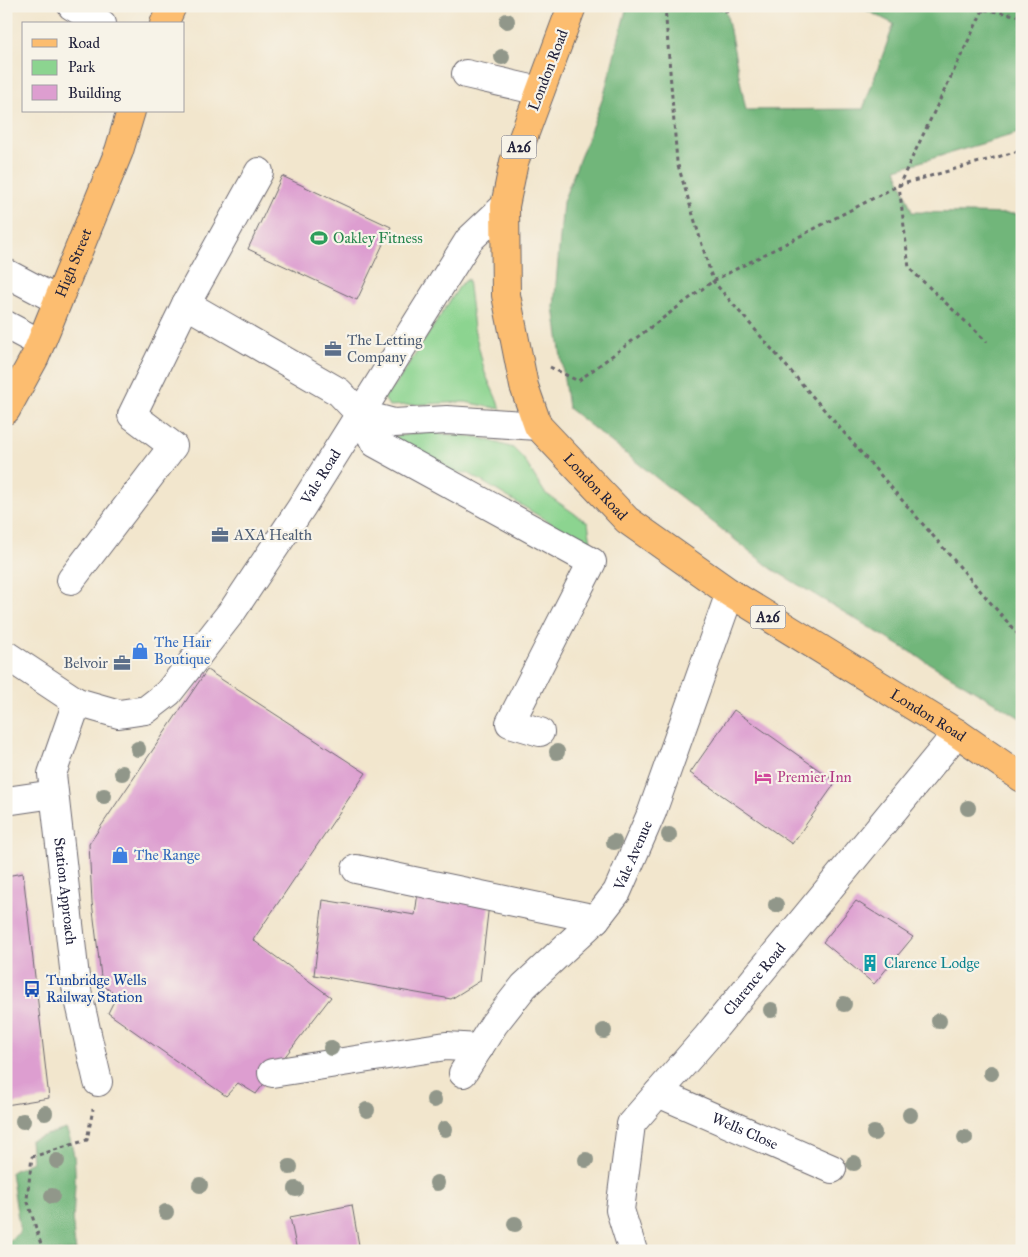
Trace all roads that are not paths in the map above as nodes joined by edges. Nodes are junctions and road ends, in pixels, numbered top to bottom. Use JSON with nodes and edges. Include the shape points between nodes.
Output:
{"nodes":[{"id":1,"x":72,"y":6,"type":"edge"},
{"id":2,"x":172,"y":6,"type":"edge"},
{"id":3,"x":572,"y":6,"type":"edge"},
{"id":4,"x":99,"y":22,"type":"edge"},
{"id":5,"x":165,"y":22,"type":"edge"},
{"id":6,"x":466,"y":74,"type":"dead end"},
{"id":7,"x":540,"y":91,"type":"junction"},
{"id":8,"x":131,"y":112,"type":"edge"},
{"id":9,"x":259,"y":172,"type":"dead end"},
{"id":10,"x":505,"y":206,"type":"junction"},
{"id":11,"x":6,"y":273,"type":"edge"},
{"id":12,"x":57,"y":300,"type":"junction"},
{"id":13,"x":186,"y":304,"type":"junction"},
{"id":14,"x":6,"y":325,"type":"edge"},
{"id":15,"x":40,"y":343,"type":"junction"},
{"id":16,"x":6,"y":410,"type":"edge"},
{"id":17,"x":360,"y":414,"type":"junction"},
{"id":18,"x":538,"y":426,"type":"junction"},
{"id":19,"x":71,"y":580,"type":"dead end"},
{"id":20,"x":730,"y":594,"type":"junction"},
{"id":21,"x":6,"y":655,"type":"edge"},
{"id":22,"x":77,"y":702,"type":"junction"},
{"id":23,"x":540,"y":732,"type":"dead end"},
{"id":24,"x":957,"y":733,"type":"junction"},
{"id":25,"x":1022,"y":778,"type":"edge"},
{"id":26,"x":54,"y":794,"type":"junction"},
{"id":27,"x":6,"y":801,"type":"edge"},
{"id":28,"x":356,"y":869,"type":"dead end"},
{"id":29,"x":596,"y":918,"type":"junction"},
{"id":30,"x":479,"y":1048,"type":"junction"},
{"id":31,"x":272,"y":1073,"type":"dead end"},
{"id":32,"x":463,"y":1073,"type":"dead end"},
{"id":33,"x":98,"y":1082,"type":"road end"},
{"id":34,"x":658,"y":1093,"type":"junction"},
{"id":35,"x":832,"y":1170,"type":"dead end"},
{"id":36,"x":633,"y":1251,"type":"edge"}],
"edges":[{"from":1,"to":4,"type":"street"},
{"from":2,"to":5,"type":"main road"},
{"from":3,"to":7,"type":"main road","name":"London Road","number":"A26"},
{"from":6,"to":7,"type":"street"},
{"from":7,"to":10,"type":"main road","name":"London Road","number":"A26","via":[[514,162]]},
{"from":8,"to":12,"type":"main road","name":"High Street","via":[[119,151]]},
{"from":9,"to":13,"type":"street"},
{"from":10,"to":17,"type":"street","name":"Vale Road","via":[[469,240]]},
{"from":10,"to":18,"type":"main road","name":"London Road","number":"A26","via":[[506,295],[524,386]]},
{"from":11,"to":12,"type":"street"},
{"from":12,"to":15,"type":"main road","name":"High Street"},
{"from":13,"to":17,"type":"street","via":[[339,392]]},
{"from":13,"to":19,"type":"street","via":[[132,416],[173,446]]},
{"from":14,"to":15,"type":"street"},
{"from":15,"to":16,"type":"main road","name":"High Street"},
{"from":17,"to":18,"type":"street","via":[[394,423],[447,420]]},
{"from":17,"to":22,"type":"street","name":"Vale Road","via":[[233,610],[168,693],[146,710],[119,714]]},
{"from":17,"to":23,"type":"street","via":[[375,443],[592,562],[510,723]]},
{"from":18,"to":20,"type":"main road","name":"London Road","number":"A26","via":[[627,520]]},
{"from":20,"to":24,"type":"main road","name":"London Road","number":"A26"},
{"from":20,"to":29,"type":"street","name":"Vale Avenue","via":[[652,812],[617,892]]},
{"from":21,"to":22,"type":"street","name":"Vale Road"},
{"from":22,"to":26,"type":"street","name":"Station Approach","via":[[52,774]]},
{"from":24,"to":25,"type":"main road","name":"London Road","number":"A26"},
{"from":24,"to":34,"type":"street","name":"Clarence Road"},
{"from":26,"to":27,"type":"street"},
{"from":26,"to":33,"type":"street","name":"Station Approach","via":[[76,986]]},
{"from":28,"to":29,"type":"street"},
{"from":29,"to":30,"type":"street","name":"Vale Avenue","via":[[524,986]]},
{"from":30,"to":31,"type":"street","via":[[446,1046]]},
{"from":30,"to":32,"type":"street","name":"Vale Avenue"},
{"from":34,"to":35,"type":"street","name":"Wells Close"},
{"from":34,"to":36,"type":"street","name":"Clarence Road","via":[[631,1124],[620,1210]]}]}
